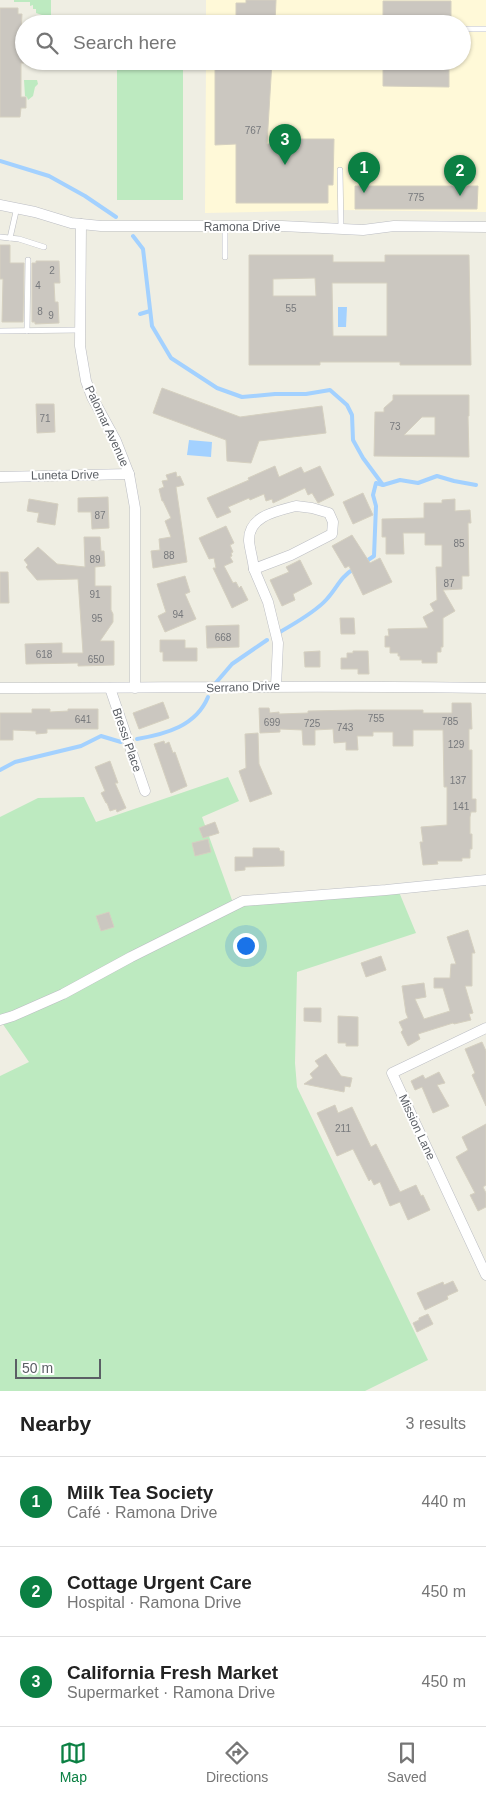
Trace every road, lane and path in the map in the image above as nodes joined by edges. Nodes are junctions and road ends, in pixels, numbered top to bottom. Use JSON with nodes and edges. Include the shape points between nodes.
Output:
{"nodes":[{"id":1,"x":471,"y":29,"type":"edge"},
{"id":2,"x":486,"y":29,"type":"edge"},
{"id":3,"x":340,"y":170,"type":"dead end"},
{"id":4,"x":0,"y":205,"type":"edge"},
{"id":5,"x":16,"y":207,"type":"junction"},
{"id":6,"x":81,"y":224,"type":"junction"},
{"id":7,"x":225,"y":227,"type":"junction"},
{"id":8,"x":486,"y":227,"type":"edge"},
{"id":9,"x":341,"y":229,"type":"junction"},
{"id":10,"x":0,"y":237,"type":"edge"},
{"id":11,"x":10,"y":238,"type":"junction"},
{"id":12,"x":44,"y":247,"type":"dead end"},
{"id":13,"x":225,"y":257,"type":"dead end"},
{"id":14,"x":28,"y":260,"type":"dead end"},
{"id":15,"x":80,"y":330,"type":"junction"},
{"id":16,"x":0,"y":331,"type":"edge"},
{"id":17,"x":27,"y":331,"type":"junction"},
{"id":18,"x":129,"y":474,"type":"junction"},
{"id":19,"x":0,"y":477,"type":"edge"},
{"id":20,"x":254,"y":569,"type":"junction"},
{"id":21,"x":276,"y":686,"type":"junction"},
{"id":22,"x":0,"y":688,"type":"edge"},
{"id":23,"x":110,"y":688,"type":"junction"},
{"id":24,"x":135,"y":688,"type":"junction"},
{"id":25,"x":486,"y":688,"type":"edge"},
{"id":26,"x":145,"y":791,"type":"dead end"},
{"id":27,"x":486,"y":880,"type":"edge"},
{"id":28,"x":0,"y":1020,"type":"edge"},
{"id":29,"x":486,"y":1028,"type":"edge"},
{"id":30,"x":486,"y":1275,"type":"edge"}],
"edges":[{"from":1,"to":2,"type":"lane"},
{"from":3,"to":9,"type":"lane"},
{"from":4,"to":5,"type":"street","name":"Ramona Drive"},
{"from":5,"to":6,"type":"street","name":"Ramona Drive"},
{"from":5,"to":11,"type":"lane"},
{"from":6,"to":7,"type":"street","name":"Ramona Drive"},
{"from":6,"to":15,"type":"street","name":"Palomar Avenue"},
{"from":7,"to":9,"type":"street","name":"Ramona Drive"},
{"from":7,"to":13,"type":"lane"},
{"from":8,"to":9,"type":"street","name":"Ramona Drive"},
{"from":10,"to":11,"type":"lane"},
{"from":11,"to":12,"type":"lane"},
{"from":14,"to":17,"type":"lane"},
{"from":15,"to":17,"type":"lane"},
{"from":15,"to":18,"type":"street","name":"Palomar Avenue","via":[[86,381]]},
{"from":16,"to":17,"type":"lane"},
{"from":18,"to":19,"type":"street","name":"Luneta Drive"},
{"from":18,"to":24,"type":"street","name":"Palomar Avenue","via":[[135,508]]},
{"from":20,"to":20,"type":"street","via":[[249,540],[253,527],[263,516],[296,506],[328,513],[333,522],[332,534]]},
{"from":20,"to":21,"type":"street","via":[[268,602],[278,643]]},
{"from":21,"to":24,"type":"street","name":"Serrano Drive"},
{"from":21,"to":25,"type":"street","name":"Serrano Drive"},
{"from":22,"to":23,"type":"street","name":"Serrano Drive"},
{"from":23,"to":24,"type":"street","name":"Serrano Drive"},
{"from":23,"to":26,"type":"street","name":"Bressi Place"},
{"from":27,"to":28,"type":"street","via":[[243,901],[62,994]]},
{"from":29,"to":30,"type":"street","name":"Mission Lane","via":[[392,1073]]}]}
